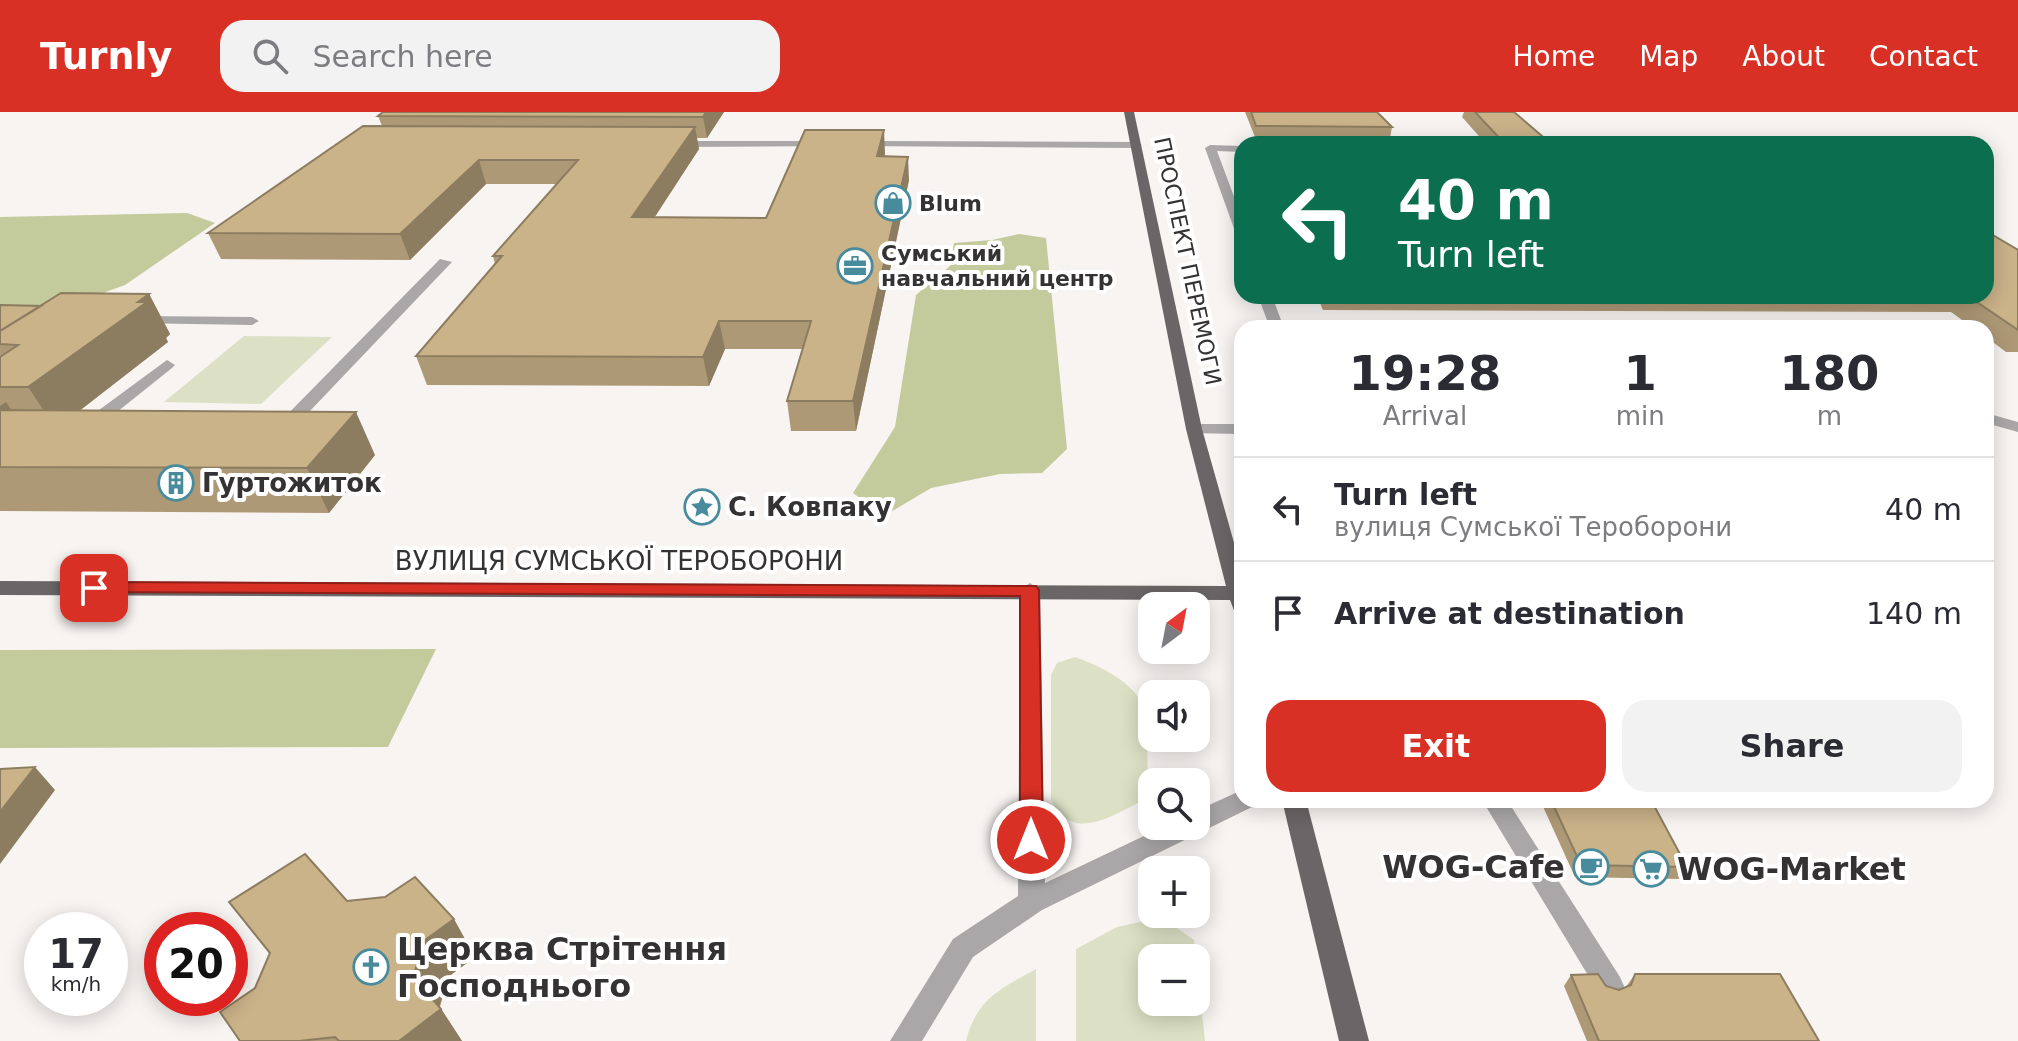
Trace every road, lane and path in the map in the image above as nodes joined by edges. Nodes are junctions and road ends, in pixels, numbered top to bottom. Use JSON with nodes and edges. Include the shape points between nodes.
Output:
{"nodes":[{"id":1,"x":1129,"y":112,"type":"edge"},
{"id":2,"x":662,"y":144,"type":"edge"},
{"id":3,"x":837,"y":144,"type":"edge"},
{"id":4,"x":853,"y":144,"type":"edge"},
{"id":5,"x":1137,"y":145,"type":"junction"},
{"id":6,"x":1234,"y":149,"type":"edge"},
{"id":7,"x":1234,"y":212,"type":"edge"},
{"id":8,"x":445,"y":262,"type":"dead end"},
{"id":9,"x":119,"y":320,"type":"edge"},
{"id":10,"x":252,"y":321,"type":"dead end"},
{"id":11,"x":167,"y":365,"type":"dead end"},
{"id":12,"x":1994,"y":420,"type":"edge"},
{"id":13,"x":2018,"y":427,"type":"edge"},
{"id":14,"x":1194,"y":429,"type":"junction"},
{"id":15,"x":1234,"y":429,"type":"edge"},
{"id":16,"x":104,"y":438,"type":"edge"},
{"id":17,"x":305,"y":439,"type":"edge"},
{"id":18,"x":1234,"y":573,"type":"edge"},
{"id":19,"x":0,"y":588,"type":"edge"},
{"id":20,"x":1030,"y":590,"type":"junction"},
{"id":21,"x":1234,"y":598,"type":"edge"},
{"id":22,"x":1234,"y":804,"type":"edge"},
{"id":23,"x":1296,"y":808,"type":"edge"},
{"id":24,"x":1499,"y":808,"type":"edge"},
{"id":25,"x":1210,"y":816,"type":"edge"},
{"id":26,"x":1160,"y":840,"type":"edge"},
{"id":27,"x":1032,"y":902,"type":"junction"},
{"id":28,"x":1610,"y":986,"type":"edge"},
{"id":29,"x":905,"y":1041,"type":"edge"},
{"id":30,"x":1354,"y":1041,"type":"edge"}],
"edges":[{"from":1,"to":5,"type":"main road","name":"ПРОСПЕКТ ПЕРЕМОГИ"},
{"from":2,"to":3,"type":"lane"},
{"from":4,"to":5,"type":"lane"},
{"from":5,"to":14,"type":"main road","name":"ПРОСПЕКТ ПЕРЕМОГИ"},
{"from":6,"to":7,"type":"lane","via":[[1210,148]]},
{"from":8,"to":17,"type":"lane","via":[[274,439]]},
{"from":9,"to":10,"type":"lane"},
{"from":11,"to":16,"type":"lane","via":[[74,438]]},
{"from":12,"to":13,"type":"lane"},
{"from":14,"to":15,"type":"lane"},
{"from":14,"to":18,"type":"main road","name":"ПРОСПЕКТ ПЕРЕМОГИ"},
{"from":19,"to":20,"type":"main road","name":"ВУЛИЦЯ СУМСЬКОЇ ТЕРОБОРОНИ"},
{"from":20,"to":21,"type":"main road","name":"ВУЛИЦЯ СУМСЬКОЇ ТЕРОБОРОНИ"},
{"from":20,"to":27,"type":"lane"},
{"from":22,"to":25,"type":"lane"},
{"from":23,"to":30,"type":"main road"},
{"from":24,"to":28,"type":"lane"},
{"from":26,"to":27,"type":"lane"},
{"from":27,"to":29,"type":"lane","via":[[963,948]]}]}
